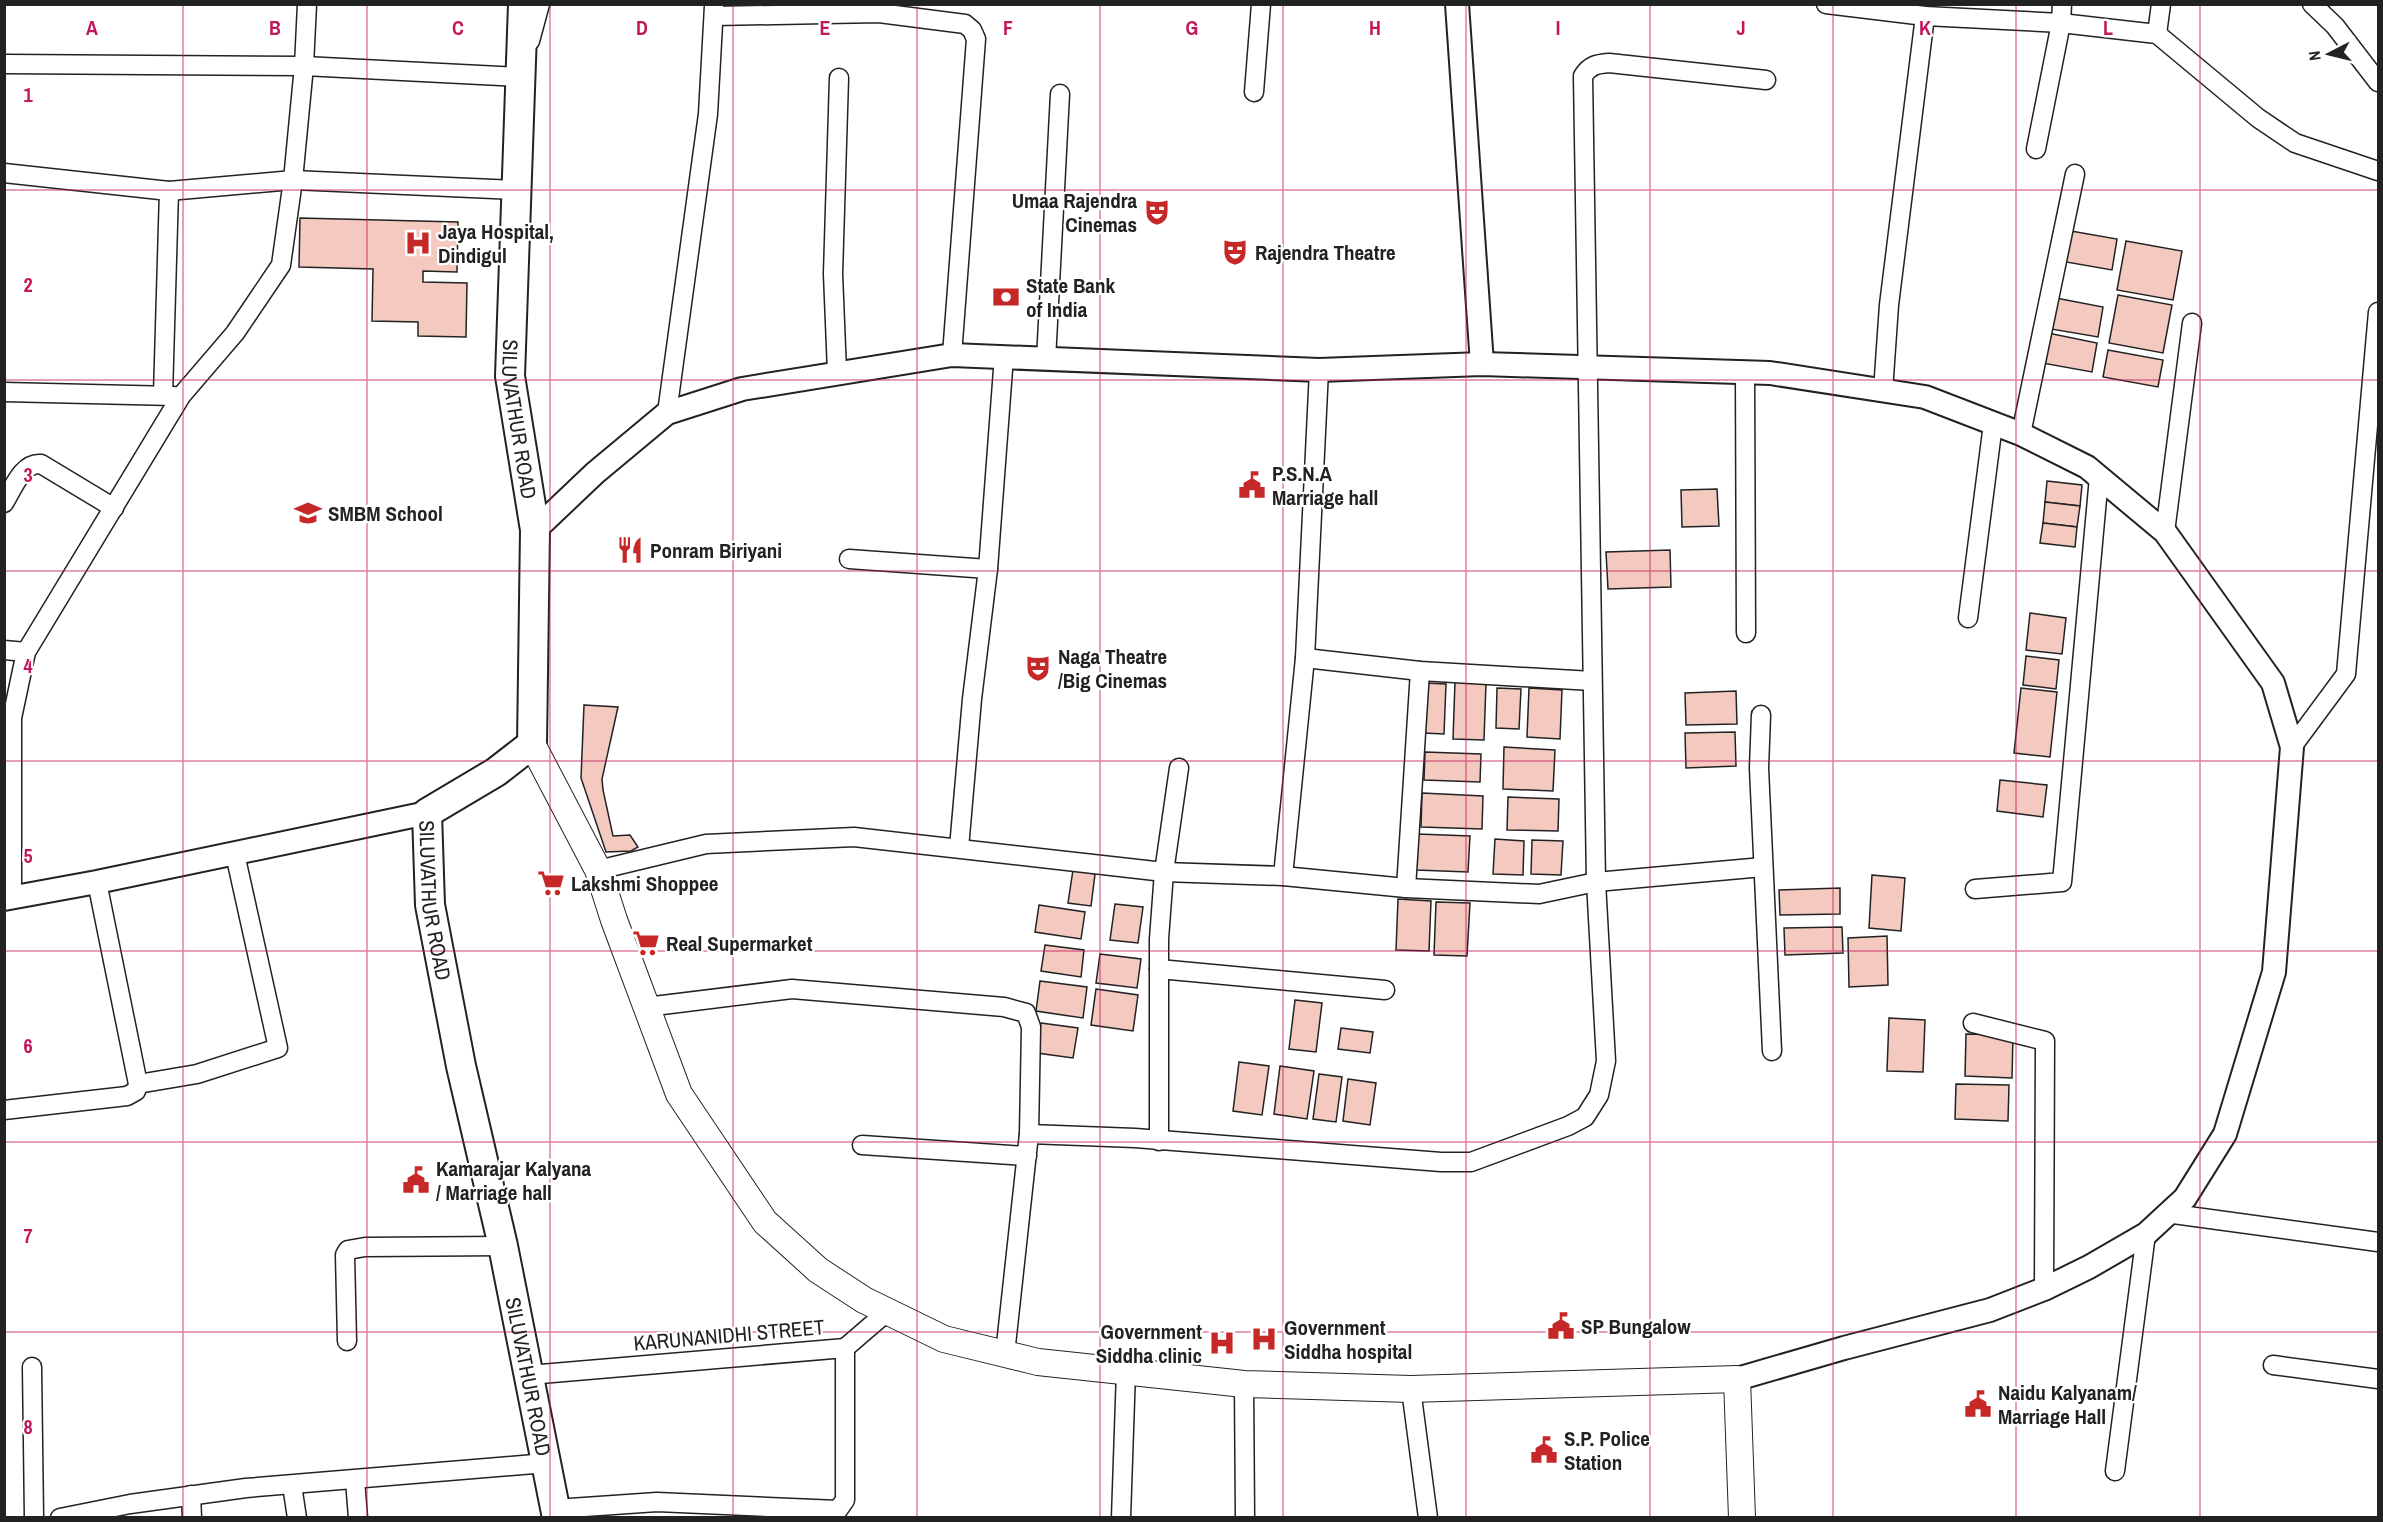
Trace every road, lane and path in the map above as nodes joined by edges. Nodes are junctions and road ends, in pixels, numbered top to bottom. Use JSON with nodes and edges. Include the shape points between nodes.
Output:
{"nodes":[{"id":1,"x":307,"y":4,"type":"edge"},
{"id":2,"x":509,"y":4,"type":"edge"},
{"id":3,"x":523,"y":4,"type":"edge"},
{"id":4,"x":540,"y":4,"type":"edge"},
{"id":5,"x":1261,"y":4,"type":"edge"},
{"id":6,"x":1457,"y":4,"type":"edge"},
{"id":7,"x":1826,"y":4,"type":"edge"},
{"id":8,"x":2062,"y":4,"type":"edge"},
{"id":9,"x":2161,"y":4,"type":"edge"},
{"id":10,"x":2312,"y":4,"type":"edge"},
{"id":11,"x":1883,"y":8,"type":"edge"},
{"id":12,"x":880,"y":9,"type":"edge"},
{"id":13,"x":714,"y":10,"type":"edge"},
{"id":14,"x":1925,"y":16,"type":"junction"},
{"id":15,"x":2061,"y":23,"type":"junction"},
{"id":16,"x":2157,"y":34,"type":"junction"},
{"id":17,"x":4,"y":64,"type":"edge"},
{"id":18,"x":304,"y":66,"type":"junction"},
{"id":19,"x":520,"y":77,"type":"junction"},
{"id":20,"x":840,"y":78,"type":"dead end"},
{"id":21,"x":1766,"y":80,"type":"dead end"},
{"id":22,"x":2379,"y":82,"type":"edge"},
{"id":23,"x":1254,"y":92,"type":"dead end"},
{"id":24,"x":1060,"y":94,"type":"dead end"},
{"id":25,"x":2036,"y":149,"type":"dead end"},
{"id":26,"x":2379,"y":171,"type":"edge"},
{"id":27,"x":4,"y":173,"type":"edge"},
{"id":28,"x":2075,"y":174,"type":"dead end"},
{"id":29,"x":293,"y":180,"type":"junction"},
{"id":30,"x":516,"y":190,"type":"junction"},
{"id":31,"x":170,"y":191,"type":"junction"},
{"id":32,"x":2379,"y":312,"type":"edge"},
{"id":33,"x":2192,"y":324,"type":"dead end"},
{"id":34,"x":952,"y":355,"type":"junction"},
{"id":35,"x":1004,"y":356,"type":"junction"},
{"id":36,"x":1046,"y":360,"type":"junction"},
{"id":37,"x":1482,"y":364,"type":"junction"},
{"id":38,"x":1588,"y":367,"type":"junction"},
{"id":39,"x":1319,"y":370,"type":"junction"},
{"id":40,"x":837,"y":372,"type":"junction"},
{"id":41,"x":1744,"y":372,"type":"junction"},
{"id":42,"x":1883,"y":391,"type":"junction"},
{"id":43,"x":4,"y":392,"type":"edge"},
{"id":44,"x":172,"y":396,"type":"junction"},
{"id":45,"x":667,"y":413,"type":"junction"},
{"id":46,"x":1993,"y":424,"type":"junction"},
{"id":47,"x":2021,"y":434,"type":"junction"},
{"id":48,"x":2099,"y":477,"type":"junction"},
{"id":49,"x":4,"y":503,"type":"edge"},
{"id":50,"x":114,"y":508,"type":"junction"},
{"id":51,"x":535,"y":530,"type":"junction"},
{"id":52,"x":2165,"y":532,"type":"junction"},
{"id":53,"x":849,"y":559,"type":"dead end"},
{"id":54,"x":988,"y":569,"type":"junction"},
{"id":55,"x":1968,"y":618,"type":"dead end"},
{"id":56,"x":1746,"y":633,"type":"dead end"},
{"id":57,"x":4,"y":650,"type":"edge"},
{"id":58,"x":26,"y":652,"type":"junction"},
{"id":59,"x":1305,"y":658,"type":"junction"},
{"id":60,"x":1420,"y":671,"type":"junction"},
{"id":61,"x":1592,"y":681,"type":"junction"},
{"id":62,"x":1761,"y":715,"type":"dead end"},
{"id":63,"x":532,"y":744,"type":"junction"},
{"id":64,"x":2292,"y":747,"type":"junction"},
{"id":65,"x":1179,"y":768,"type":"dead end"},
{"id":66,"x":427,"y":813,"type":"junction"},
{"id":67,"x":959,"y":848,"type":"junction"},
{"id":68,"x":235,"y":854,"type":"junction"},
{"id":69,"x":1763,"y":867,"type":"junction"},
{"id":70,"x":598,"y":870,"type":"junction"},
{"id":71,"x":1164,"y":872,"type":"junction"},
{"id":72,"x":1283,"y":876,"type":"junction"},
{"id":73,"x":97,"y":882,"type":"junction"},
{"id":74,"x":1596,"y":882,"type":"junction"},
{"id":75,"x":1406,"y":888,"type":"junction"},
{"id":76,"x":1975,"y":889,"type":"dead end"},
{"id":77,"x":8,"y":898,"type":"edge"},
{"id":78,"x":1159,"y":969,"type":"junction"},
{"id":79,"x":1385,"y":990,"type":"dead end"},
{"id":80,"x":646,"y":1007,"type":"junction"},
{"id":81,"x":1973,"y":1023,"type":"dead end"},
{"id":82,"x":1772,"y":1051,"type":"dead end"},
{"id":83,"x":138,"y":1084,"type":"junction"},
{"id":84,"x":4,"y":1110,"type":"edge"},
{"id":85,"x":1029,"y":1134,"type":"junction"},
{"id":86,"x":1159,"y":1141,"type":"junction"},
{"id":87,"x":862,"y":1144,"type":"dead end"},
{"id":88,"x":1027,"y":1156,"type":"junction"},
{"id":89,"x":2166,"y":1213,"type":"junction"},
{"id":90,"x":2146,"y":1234,"type":"junction"},
{"id":91,"x":2379,"y":1242,"type":"edge"},
{"id":92,"x":503,"y":1246,"type":"junction"},
{"id":93,"x":2044,"y":1289,"type":"junction"},
{"id":94,"x":888,"y":1311,"type":"junction"},
{"id":95,"x":347,"y":1341,"type":"dead end"},
{"id":96,"x":845,"y":1347,"type":"junction"},
{"id":97,"x":1005,"y":1354,"type":"junction"},
{"id":98,"x":2273,"y":1365,"type":"dead end"},
{"id":99,"x":32,"y":1367,"type":"dead end"},
{"id":100,"x":1126,"y":1371,"type":"junction"},
{"id":101,"x":529,"y":1375,"type":"junction"},
{"id":102,"x":1737,"y":1379,"type":"junction"},
{"id":103,"x":2379,"y":1379,"type":"edge"},
{"id":104,"x":1244,"y":1384,"type":"junction"},
{"id":105,"x":1411,"y":1389,"type":"junction"},
{"id":106,"x":546,"y":1463,"type":"junction"},
{"id":107,"x":2115,"y":1471,"type":"dead end"},
{"id":108,"x":355,"y":1480,"type":"junction"},
{"id":109,"x":292,"y":1485,"type":"junction"},
{"id":110,"x":191,"y":1495,"type":"junction"},
{"id":111,"x":556,"y":1513,"type":"edge"},
{"id":112,"x":34,"y":1518,"type":"edge"},
{"id":113,"x":60,"y":1518,"type":"edge"},
{"id":114,"x":192,"y":1518,"type":"edge"},
{"id":115,"x":297,"y":1518,"type":"edge"},
{"id":116,"x":358,"y":1518,"type":"edge"},
{"id":117,"x":1121,"y":1518,"type":"edge"},
{"id":118,"x":1245,"y":1518,"type":"edge"},
{"id":119,"x":1428,"y":1518,"type":"edge"},
{"id":120,"x":1742,"y":1518,"type":"edge"}],
"edges":[{"from":1,"to":18,"type":"street"},
{"from":2,"to":19,"type":"street"},
{"from":3,"to":19,"type":"main road","name":"SILUVATHUR ROAD"},
{"from":4,"to":19,"type":"street"},
{"from":5,"to":23,"type":"street"},
{"from":6,"to":37,"type":"street"},
{"from":7,"to":11,"type":"street"},
{"from":8,"to":15,"type":"street"},
{"from":9,"to":16,"type":"street"},
{"from":10,"to":22,"type":"street","via":[[2335,26]]},
{"from":11,"to":14,"type":"street"},
{"from":12,"to":13,"type":"street"},
{"from":12,"to":34,"type":"street","via":[[965,24],[976,39]]},
{"from":13,"to":45,"type":"street","via":[[708,114]]},
{"from":14,"to":15,"type":"street"},
{"from":14,"to":42,"type":"street","via":[[1889,305]]},
{"from":15,"to":16,"type":"street"},
{"from":15,"to":25,"type":"street"},
{"from":16,"to":26,"type":"street","via":[[2258,118],[2295,143]]},
{"from":17,"to":18,"type":"street"},
{"from":18,"to":19,"type":"street"},
{"from":18,"to":29,"type":"street"},
{"from":19,"to":30,"type":"main road","name":"SILUVATHUR ROAD"},
{"from":20,"to":40,"type":"street","via":[[833,274]]},
{"from":21,"to":38,"type":"street","via":[[1609,63],[1588,68],[1583,76]]},
{"from":24,"to":36,"type":"street"},
{"from":27,"to":31,"type":"street"},
{"from":28,"to":47,"type":"street"},
{"from":29,"to":30,"type":"street"},
{"from":29,"to":31,"type":"street"},
{"from":29,"to":44,"type":"street","via":[[281,266],[236,333]]},
{"from":30,"to":51,"type":"main road","name":"SILUVATHUR ROAD","via":[[510,376]]},
{"from":31,"to":44,"type":"street"},
{"from":32,"to":64,"type":"street","via":[[2346,674]]},
{"from":33,"to":52,"type":"street"},
{"from":34,"to":35,"type":"street"},
{"from":34,"to":40,"type":"street"},
{"from":35,"to":36,"type":"street"},
{"from":35,"to":54,"type":"street"},
{"from":36,"to":39,"type":"street"},
{"from":37,"to":38,"type":"street"},
{"from":37,"to":39,"type":"street"},
{"from":38,"to":41,"type":"street"},
{"from":38,"to":61,"type":"street"},
{"from":39,"to":59,"type":"street"},
{"from":40,"to":45,"type":"street","via":[[742,389]]},
{"from":41,"to":42,"type":"street"},
{"from":41,"to":56,"type":"street"},
{"from":42,"to":46,"type":"street","via":[[1925,397]]},
{"from":43,"to":44,"type":"street"},
{"from":44,"to":50,"type":"street"},
{"from":45,"to":51,"type":"street"},
{"from":46,"to":47,"type":"street"},
{"from":46,"to":55,"type":"street"},
{"from":47,"to":48,"type":"street"},
{"from":48,"to":52,"type":"street"},
{"from":48,"to":76,"type":"street","via":[[2062,882]]},
{"from":49,"to":50,"type":"street","via":[[26,468],[41,464]]},
{"from":50,"to":58,"type":"street"},
{"from":51,"to":63,"type":"main road","name":"SILUVATHUR ROAD"},
{"from":52,"to":64,"type":"street","via":[[2273,683]]},
{"from":53,"to":54,"type":"street"},
{"from":54,"to":67,"type":"street"},
{"from":57,"to":58,"type":"street"},
{"from":58,"to":77,"type":"street","via":[[12,718]]},
{"from":59,"to":60,"type":"street"},
{"from":59,"to":72,"type":"street"},
{"from":60,"to":61,"type":"street"},
{"from":60,"to":75,"type":"street"},
{"from":61,"to":74,"type":"street"},
{"from":62,"to":69,"type":"street"},
{"from":63,"to":66,"type":"main road","name":"SILUVATHUR ROAD","via":[[495,772]]},
{"from":63,"to":70,"type":"main road"},
{"from":64,"to":89,"type":"street","via":[[2274,972],[2224,1134],[2185,1198]]},
{"from":65,"to":71,"type":"street"},
{"from":66,"to":68,"type":"street"},
{"from":66,"to":92,"type":"main road","name":"SILUVATHUR ROAD","via":[[430,904],[461,1066]]},
{"from":67,"to":70,"type":"street","via":[[854,837],[706,844]]},
{"from":67,"to":71,"type":"street"},
{"from":68,"to":73,"type":"street"},
{"from":68,"to":83,"type":"street","via":[[278,1048],[197,1074]]},
{"from":69,"to":74,"type":"street"},
{"from":69,"to":82,"type":"street"},
{"from":70,"to":80,"type":"main road"},
{"from":71,"to":72,"type":"street"},
{"from":71,"to":78,"type":"street"},
{"from":72,"to":75,"type":"street"},
{"from":73,"to":77,"type":"street"},
{"from":73,"to":83,"type":"street"},
{"from":74,"to":75,"type":"street","via":[[1539,894]]},
{"from":74,"to":86,"type":"street","via":[[1606,1061],[1599,1095],[1585,1117],[1471,1162]]},
{"from":78,"to":79,"type":"street"},
{"from":78,"to":86,"type":"street"},
{"from":80,"to":85,"type":"street","via":[[792,989],[1004,1007],[1026,1013],[1032,1027]]},
{"from":80,"to":94,"type":"main road","via":[[679,1094],[765,1222],[818,1270]]},
{"from":81,"to":93,"type":"street","via":[[2045,1041]]},
{"from":83,"to":84,"type":"street","via":[[127,1096]]},
{"from":85,"to":86,"type":"street"},
{"from":85,"to":88,"type":"street"},
{"from":87,"to":88,"type":"street"},
{"from":88,"to":97,"type":"street"},
{"from":89,"to":90,"type":"street"},
{"from":89,"to":91,"type":"street"},
{"from":90,"to":93,"type":"street"},
{"from":90,"to":107,"type":"street"},
{"from":92,"to":95,"type":"street","via":[[348,1250]]},
{"from":92,"to":101,"type":"main road","name":"SILUVATHUR ROAD"},
{"from":93,"to":102,"type":"street","via":[[1990,1310]]},
{"from":94,"to":96,"type":"street"},
{"from":94,"to":97,"type":"main road","via":[[944,1339]]},
{"from":96,"to":101,"type":"street","name":"KARUNANIDHI STREET"},
{"from":96,"to":111,"type":"street","name":"KARUNANIDHI STREET","via":[[845,1500],[838,1510],[657,1502]]},
{"from":97,"to":100,"type":"main road","via":[[1038,1362]]},
{"from":98,"to":103,"type":"street"},
{"from":99,"to":112,"type":"street"},
{"from":100,"to":104,"type":"main road"},
{"from":100,"to":117,"type":"street"},
{"from":101,"to":106,"type":"main road","name":"SILUVATHUR ROAD"},
{"from":102,"to":105,"type":"main road"},
{"from":102,"to":120,"type":"main road"},
{"from":104,"to":105,"type":"main road"},
{"from":104,"to":118,"type":"street"},
{"from":105,"to":119,"type":"street"},
{"from":106,"to":108,"type":"street"},
{"from":106,"to":111,"type":"main road","name":"SILUVATHUR ROAD"},
{"from":108,"to":109,"type":"street"},
{"from":108,"to":116,"type":"street"},
{"from":109,"to":110,"type":"street"},
{"from":109,"to":115,"type":"street"},
{"from":110,"to":113,"type":"street"},
{"from":110,"to":114,"type":"street"}]}
